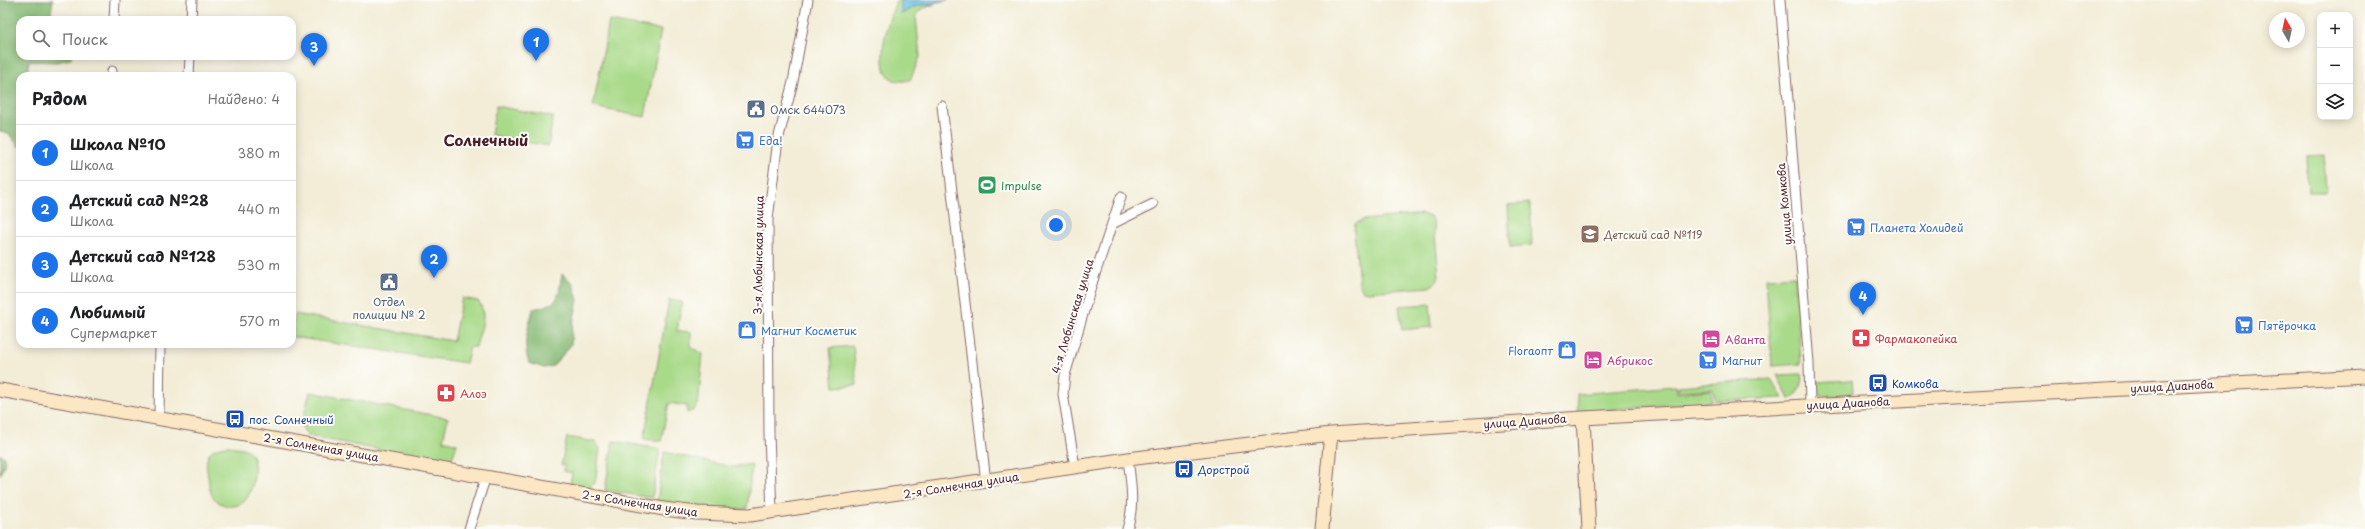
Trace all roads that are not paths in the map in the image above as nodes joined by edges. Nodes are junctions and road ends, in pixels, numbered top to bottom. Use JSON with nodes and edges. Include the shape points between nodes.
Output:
{"nodes":[{"id":1,"x":115,"y":0,"type":"edge"},
{"id":2,"x":192,"y":0,"type":"edge"},
{"id":3,"x":808,"y":0,"type":"edge"},
{"id":4,"x":1780,"y":0,"type":"edge"},
{"id":5,"x":114,"y":16,"type":"edge"},
{"id":6,"x":191,"y":16,"type":"edge"},
{"id":7,"x":190,"y":60,"type":"edge"},
{"id":8,"x":189,"y":72,"type":"edge"},
{"id":9,"x":942,"y":106,"type":"dead end"},
{"id":10,"x":1121,"y":197,"type":"dead end"},
{"id":11,"x":1153,"y":204,"type":"dead end"},
{"id":12,"x":1114,"y":223,"type":"junction"},
{"id":13,"x":160,"y":348,"type":"edge"},
{"id":14,"x":2365,"y":376,"type":"edge"},
{"id":15,"x":0,"y":390,"type":"edge"},
{"id":16,"x":1810,"y":405,"type":"junction"},
{"id":17,"x":158,"y":418,"type":"junction"},
{"id":18,"x":1583,"y":418,"type":"junction"},
{"id":19,"x":1331,"y":434,"type":"junction"},
{"id":20,"x":1128,"y":460,"type":"junction"},
{"id":21,"x":1075,"y":467,"type":"junction"},
{"id":22,"x":486,"y":476,"type":"junction"},
{"id":23,"x":986,"y":482,"type":"junction"},
{"id":24,"x":772,"y":513,"type":"junction"},
{"id":25,"x":469,"y":529,"type":"edge"},
{"id":26,"x":1128,"y":529,"type":"edge"},
{"id":27,"x":1322,"y":529,"type":"edge"},
{"id":28,"x":1589,"y":529,"type":"edge"}],
"edges":[{"from":1,"to":5,"type":"street"},
{"from":2,"to":6,"type":"street"},
{"from":3,"to":24,"type":"street","name":"3-я Любинская улица","via":[[793,82],[778,140],[769,199],[768,434]]},
{"from":4,"to":16,"type":"street","name":"улица Комкова","via":[[1809,363]]},
{"from":7,"to":8,"type":"street"},
{"from":9,"to":23,"type":"street"},
{"from":10,"to":12,"type":"street","name":"4-я Любинская улица"},
{"from":11,"to":12,"type":"street"},
{"from":12,"to":21,"type":"street","name":"4-я Любинская улица","via":[[1094,277],[1065,375],[1063,394]]},
{"from":13,"to":17,"type":"street"},
{"from":14,"to":16,"type":"main road","name":"улица Дианова"},
{"from":15,"to":17,"type":"main road","name":"2-я Солнечная улица"},
{"from":16,"to":18,"type":"main road","name":"улица Дианова"},
{"from":17,"to":22,"type":"main road","name":"2-я Солнечная улица"},
{"from":18,"to":19,"type":"main road","name":"улица Дианова"},
{"from":18,"to":28,"type":"main road"},
{"from":19,"to":20,"type":"main road","name":"2-я Солнечная улица"},
{"from":19,"to":27,"type":"main road"},
{"from":20,"to":21,"type":"main road","name":"2-я Солнечная улица"},
{"from":20,"to":26,"type":"street","via":[[1132,501]]},
{"from":21,"to":23,"type":"main road","name":"2-я Солнечная улица"},
{"from":22,"to":24,"type":"main road","name":"2-я Солнечная улица","via":[[697,513]]},
{"from":22,"to":25,"type":"street"},
{"from":23,"to":24,"type":"main road","name":"2-я Солнечная улица"}]}
